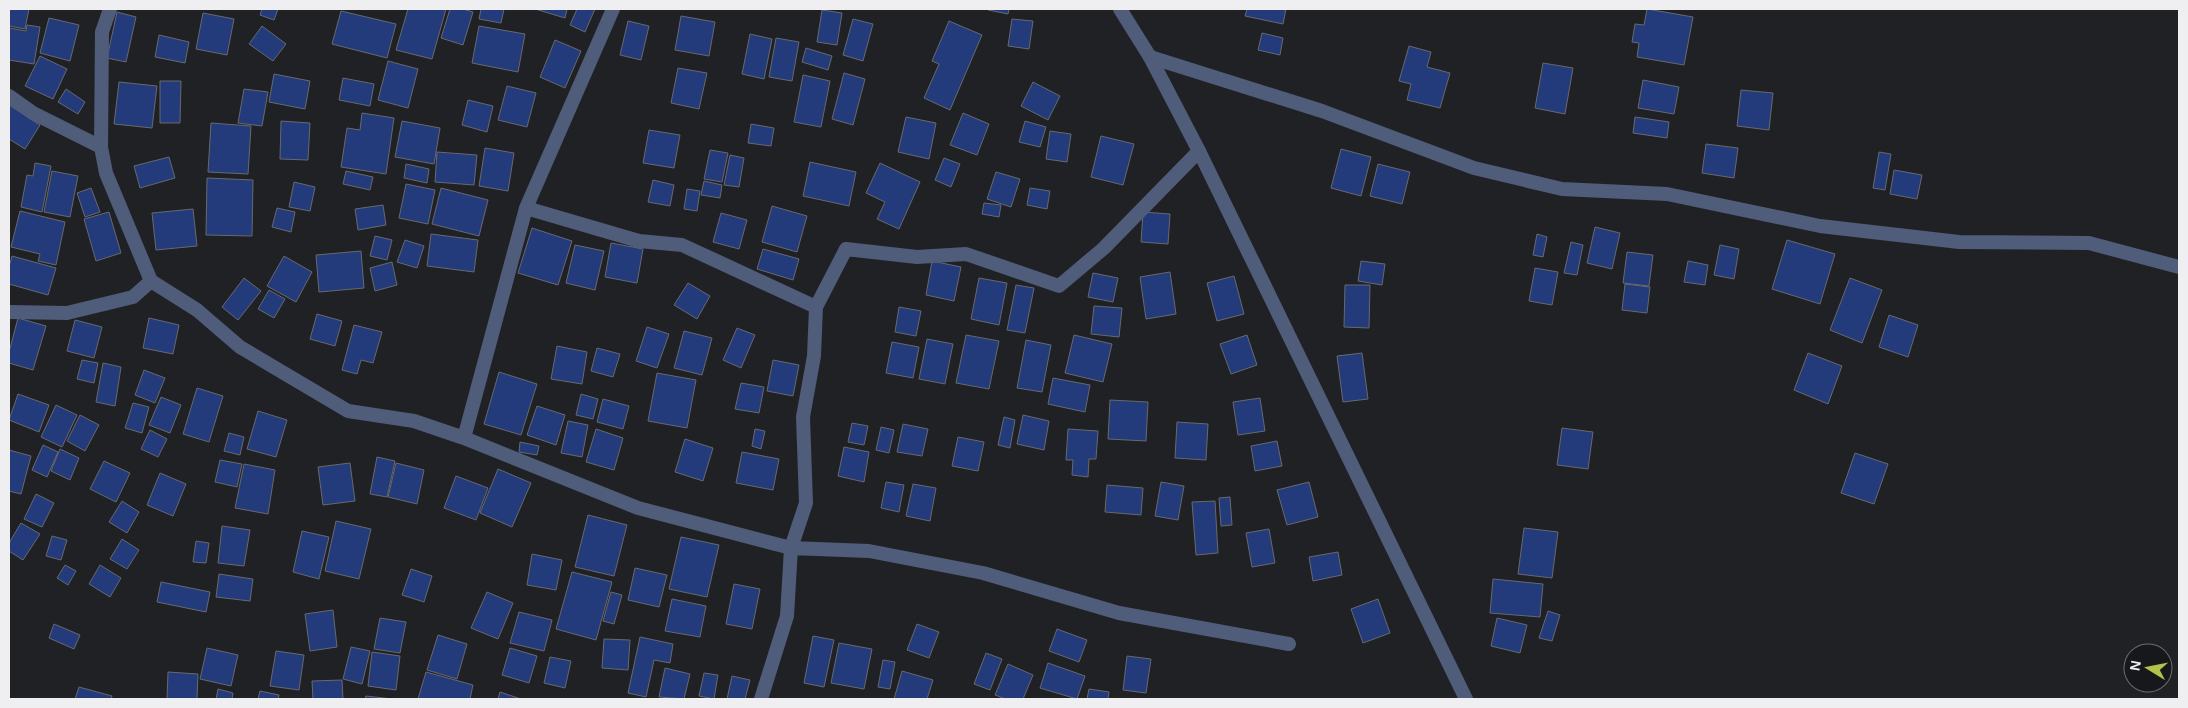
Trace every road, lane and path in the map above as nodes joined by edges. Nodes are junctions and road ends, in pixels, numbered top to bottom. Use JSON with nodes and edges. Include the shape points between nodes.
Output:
{"nodes":[{"id":1,"x":110,"y":9,"type":"edge"},
{"id":2,"x":613,"y":9,"type":"edge"},
{"id":3,"x":1120,"y":9,"type":"edge"},
{"id":4,"x":1150,"y":57,"type":"junction"},
{"id":5,"x":9,"y":96,"type":"edge"},
{"id":6,"x":101,"y":148,"type":"junction"},
{"id":7,"x":1199,"y":151,"type":"junction"},
{"id":8,"x":526,"y":208,"type":"junction"},
{"id":9,"x":2179,"y":267,"type":"edge"},
{"id":10,"x":150,"y":281,"type":"junction"},
{"id":11,"x":816,"y":308,"type":"junction"},
{"id":12,"x":9,"y":312,"type":"edge"},
{"id":13,"x":464,"y":438,"type":"junction"},
{"id":14,"x":791,"y":548,"type":"junction"},
{"id":15,"x":1289,"y":644,"type":"dead end"},
{"id":16,"x":761,"y":699,"type":"edge"},
{"id":17,"x":1466,"y":699,"type":"edge"}],
"edges":[{"from":1,"to":6,"type":"street","via":[[102,32]]},
{"from":2,"to":8,"type":"street"},
{"from":3,"to":4,"type":"street"},
{"from":4,"to":7,"type":"street"},
{"from":4,"to":9,"type":"street","via":[[1322,111],[1474,168],[1562,189],[1667,194],[1820,226],[1960,242],[2089,243]]},
{"from":5,"to":6,"type":"street","via":[[33,113]]},
{"from":6,"to":10,"type":"street","via":[[106,173]]},
{"from":7,"to":11,"type":"street","via":[[1104,248],[1059,286],[966,254],[917,257],[846,249]]},
{"from":7,"to":17,"type":"street"},
{"from":8,"to":11,"type":"street","via":[[640,241],[682,245]]},
{"from":8,"to":13,"type":"street"},
{"from":10,"to":12,"type":"street","via":[[133,296],[67,313]]},
{"from":10,"to":13,"type":"street","via":[[197,310],[240,347],[348,411],[414,421]]},
{"from":11,"to":14,"type":"street","via":[[814,356],[803,417],[806,503]]},
{"from":13,"to":14,"type":"street","via":[[638,508]]},
{"from":14,"to":15,"type":"street","via":[[869,551],[983,573],[1119,613]]},
{"from":14,"to":16,"type":"street","via":[[787,616]]}]}
